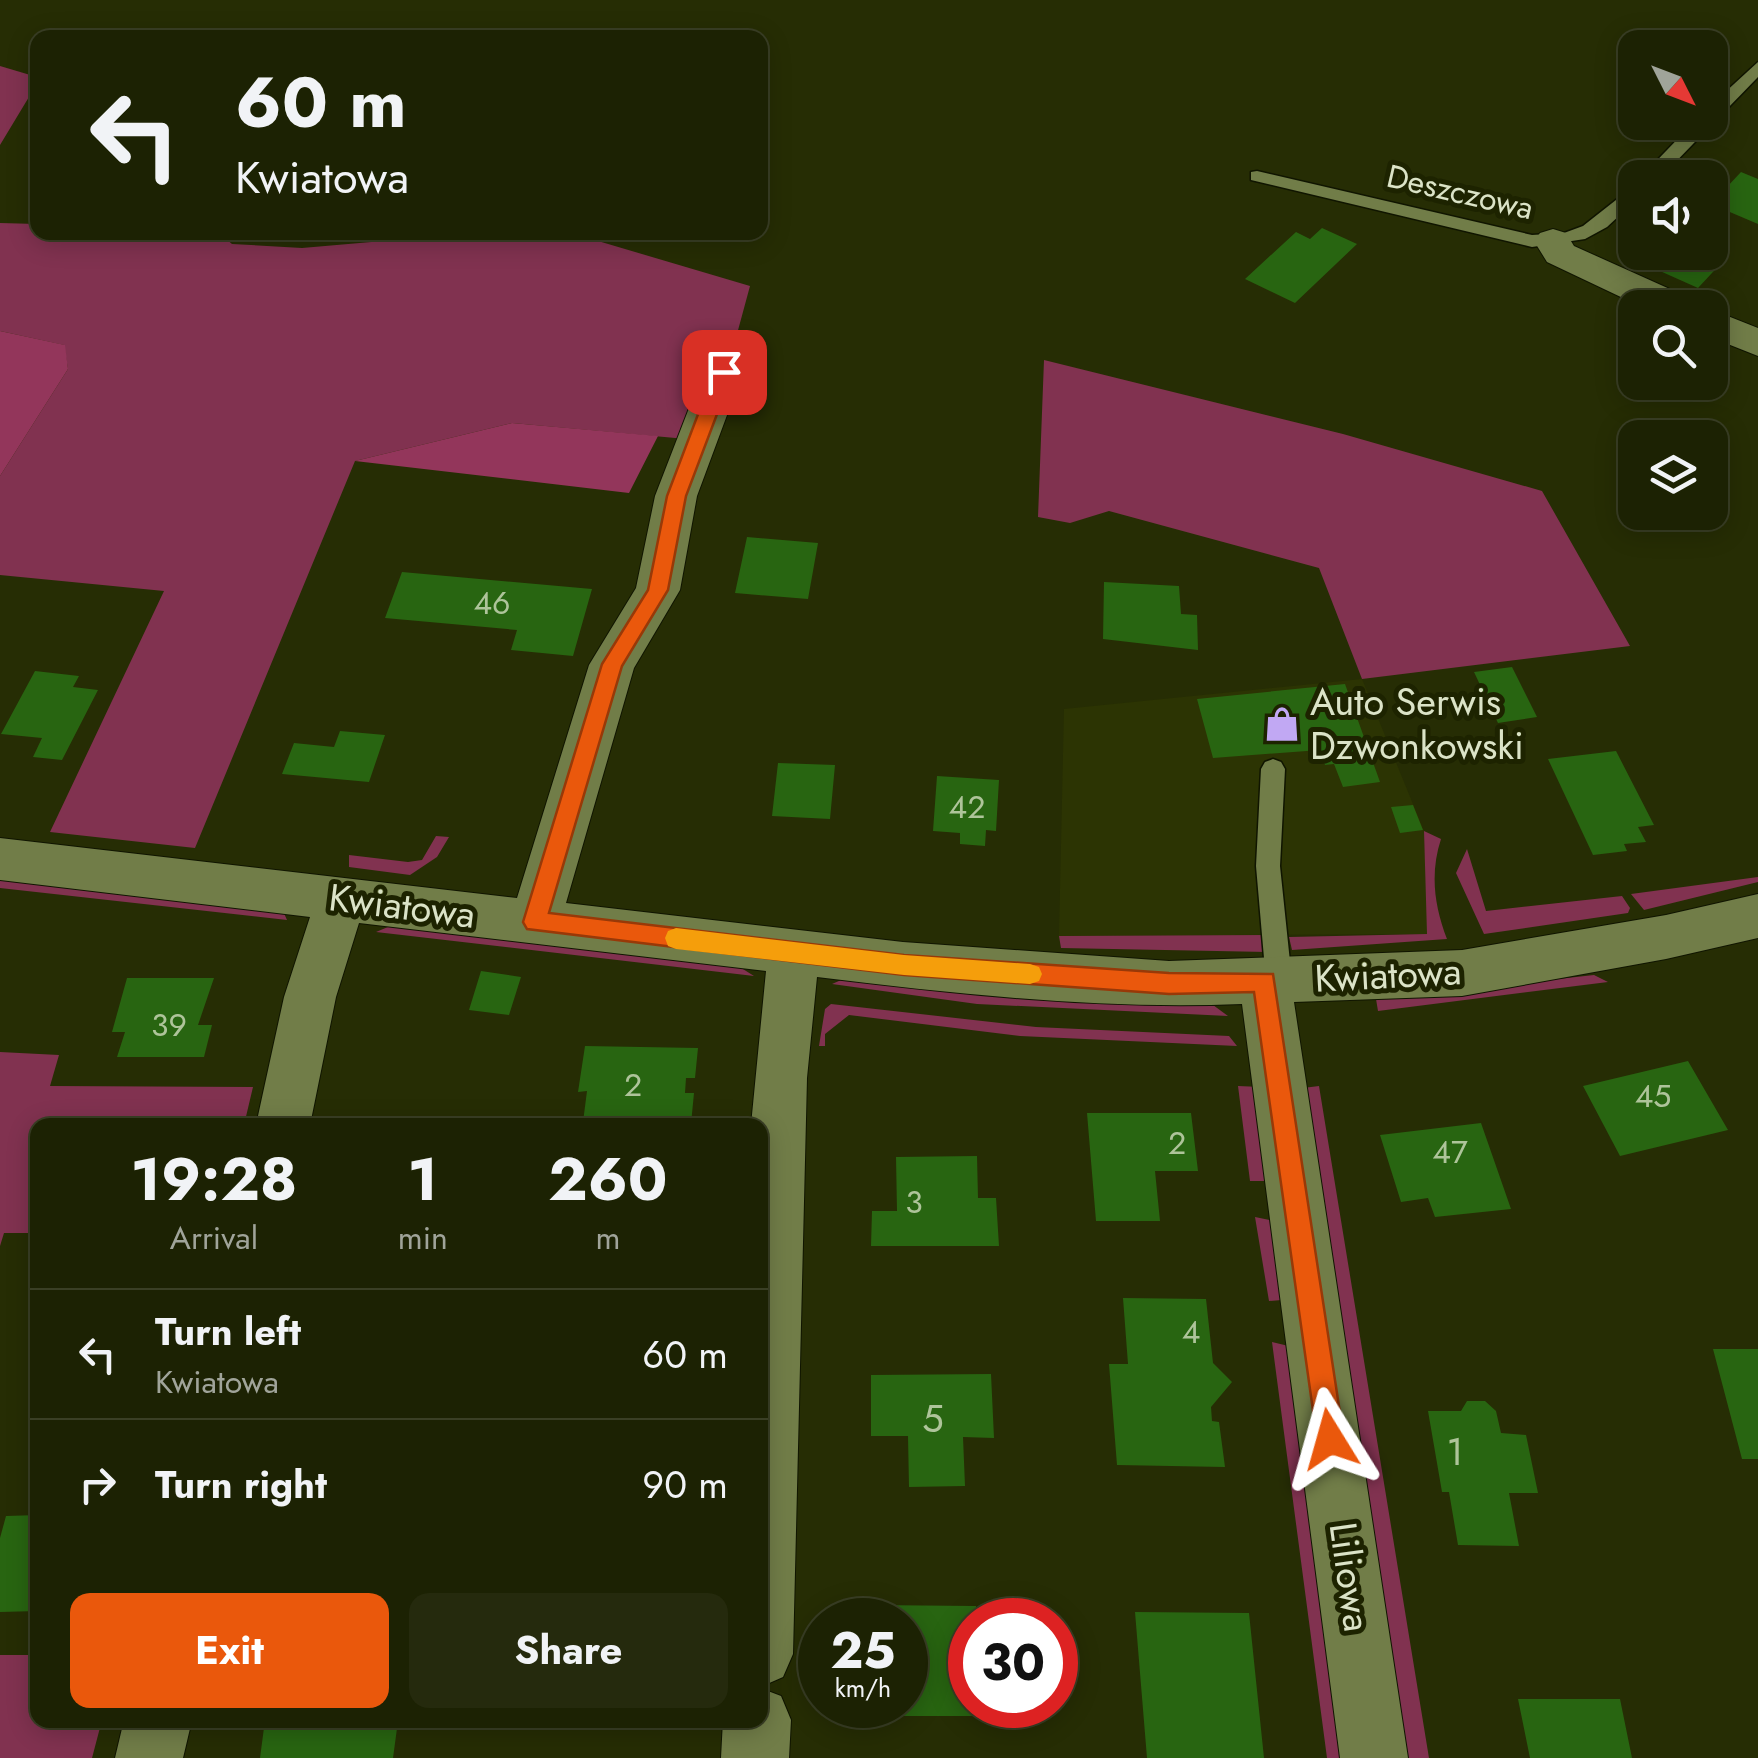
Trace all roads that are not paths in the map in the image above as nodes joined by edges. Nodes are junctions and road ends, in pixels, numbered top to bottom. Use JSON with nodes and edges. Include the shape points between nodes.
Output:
{"nodes":[{"id":1,"x":1758,"y":67,"type":"edge"},
{"id":2,"x":1728,"y":98,"type":"edge"},
{"id":3,"x":1686,"y":140,"type":"edge"},
{"id":4,"x":1667,"y":160,"type":"edge"},
{"id":5,"x":1258,"y":176,"type":"dead end"},
{"id":6,"x":1618,"y":207,"type":"edge"},
{"id":7,"x":1553,"y":242,"type":"junction"},
{"id":8,"x":1639,"y":290,"type":"edge"},
{"id":9,"x":1728,"y":330,"type":"edge"},
{"id":10,"x":1758,"y":344,"type":"edge"},
{"id":11,"x":724,"y":372,"type":"dead end"},
{"id":12,"x":1273,"y":769,"type":"dead end"},
{"id":13,"x":0,"y":859,"type":"edge"},
{"id":14,"x":341,"y":899,"type":"junction"},
{"id":15,"x":535,"y":922,"type":"junction"},
{"id":16,"x":1752,"y":932,"type":"edge"},
{"id":17,"x":794,"y":952,"type":"junction"},
{"id":18,"x":1272,"y":981,"type":"junction"},
{"id":19,"x":284,"y":1118,"type":"edge"},
{"id":20,"x":768,"y":1424,"type":"edge"},
{"id":21,"x":156,"y":1728,"type":"edge"},
{"id":22,"x":757,"y":1728,"type":"edge"},
{"id":23,"x":150,"y":1758,"type":"edge"},
{"id":24,"x":756,"y":1758,"type":"edge"},
{"id":25,"x":1374,"y":1758,"type":"edge"}],
"edges":[{"from":1,"to":2,"type":"lane"},
{"from":3,"to":4,"type":"lane"},
{"from":5,"to":7,"type":"lane","name":"Deszczowa"},
{"from":6,"to":7,"type":"lane","name":"Deszczowa","via":[[1567,242]]},
{"from":7,"to":8,"type":"street","via":[[1560,254]]},
{"from":9,"to":10,"type":"street"},
{"from":11,"to":15,"type":"street","via":[[676,496],[658,590],[612,664]]},
{"from":12,"to":18,"type":"lane"},
{"from":13,"to":14,"type":"street","name":"Kwiatowa"},
{"from":14,"to":15,"type":"street","name":"Kwiatowa"},
{"from":14,"to":19,"type":"street","via":[[310,997]]},
{"from":15,"to":17,"type":"street","name":"Kwiatowa"},
{"from":16,"to":18,"type":"street","name":"Kwiatowa","via":[[1462,973]]},
{"from":17,"to":18,"type":"street","name":"Kwiatowa","via":[[1169,984]]},
{"from":17,"to":20,"type":"street","via":[[780,1078]]},
{"from":18,"to":25,"type":"street","name":"Liliowa"},
{"from":21,"to":23,"type":"street"},
{"from":22,"to":24,"type":"street"}]}
